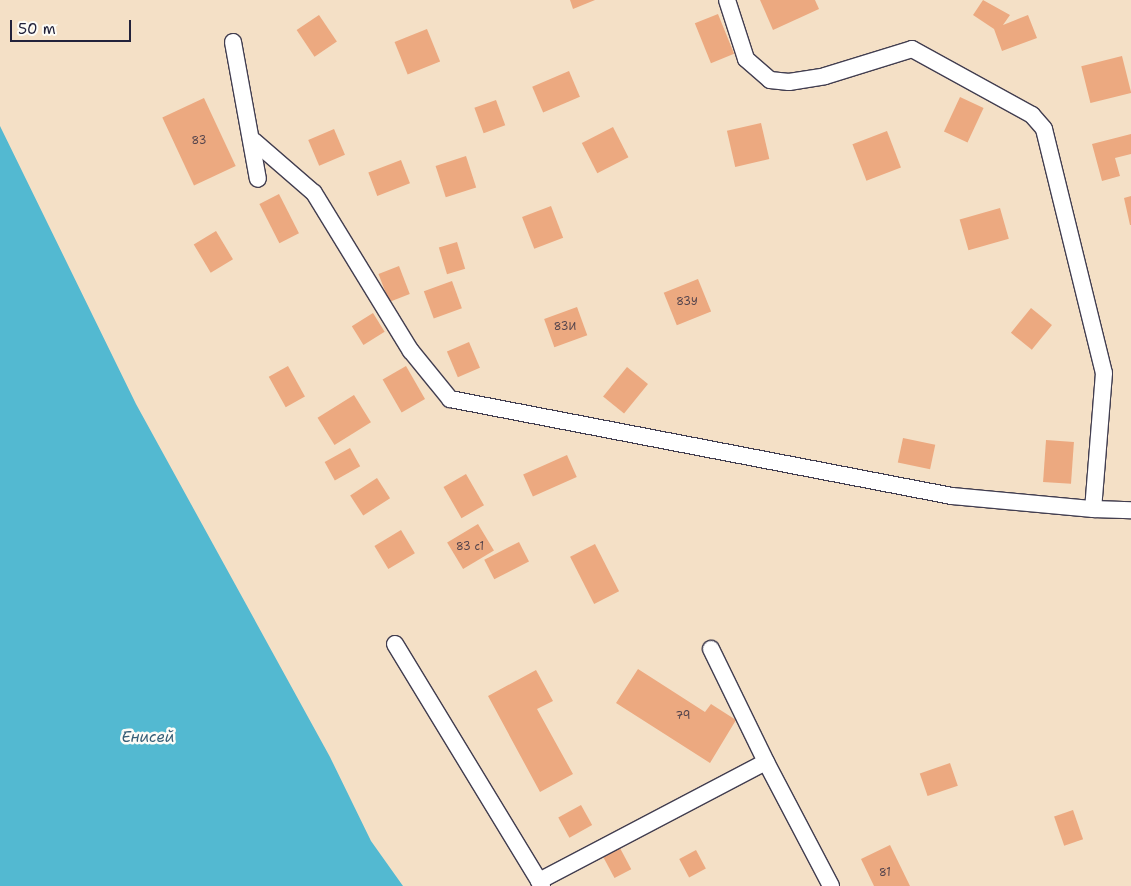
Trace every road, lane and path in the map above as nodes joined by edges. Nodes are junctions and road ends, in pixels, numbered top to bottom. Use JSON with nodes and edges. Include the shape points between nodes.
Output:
{"nodes":[{"id":1,"x":727,"y":0,"type":"edge"},
{"id":2,"x":233,"y":42,"type":"dead end"},
{"id":3,"x":254,"y":141,"type":"junction"},
{"id":4,"x":258,"y":179,"type":"dead end"},
{"id":5,"x":1093,"y":509,"type":"junction"},
{"id":6,"x":1131,"y":510,"type":"edge"},
{"id":7,"x":395,"y":644,"type":"dead end"},
{"id":8,"x":711,"y":649,"type":"dead end"},
{"id":9,"x":766,"y":762,"type":"junction"},
{"id":10,"x":540,"y":883,"type":"edge"},
{"id":11,"x":831,"y":886,"type":"edge"}],
"edges":[{"from":1,"to":5,"type":"street","via":[[746,59],[770,80],[789,82],[825,76],[912,49],[1032,115],[1044,129],[1104,373]]},
{"from":2,"to":3,"type":"street"},
{"from":3,"to":4,"type":"street"},
{"from":3,"to":5,"type":"street","via":[[314,193],[411,351],[450,400],[952,496]]},
{"from":5,"to":6,"type":"street"},
{"from":7,"to":10,"type":"street"},
{"from":8,"to":9,"type":"street"},
{"from":9,"to":10,"type":"street"},
{"from":9,"to":11,"type":"street"}]}
